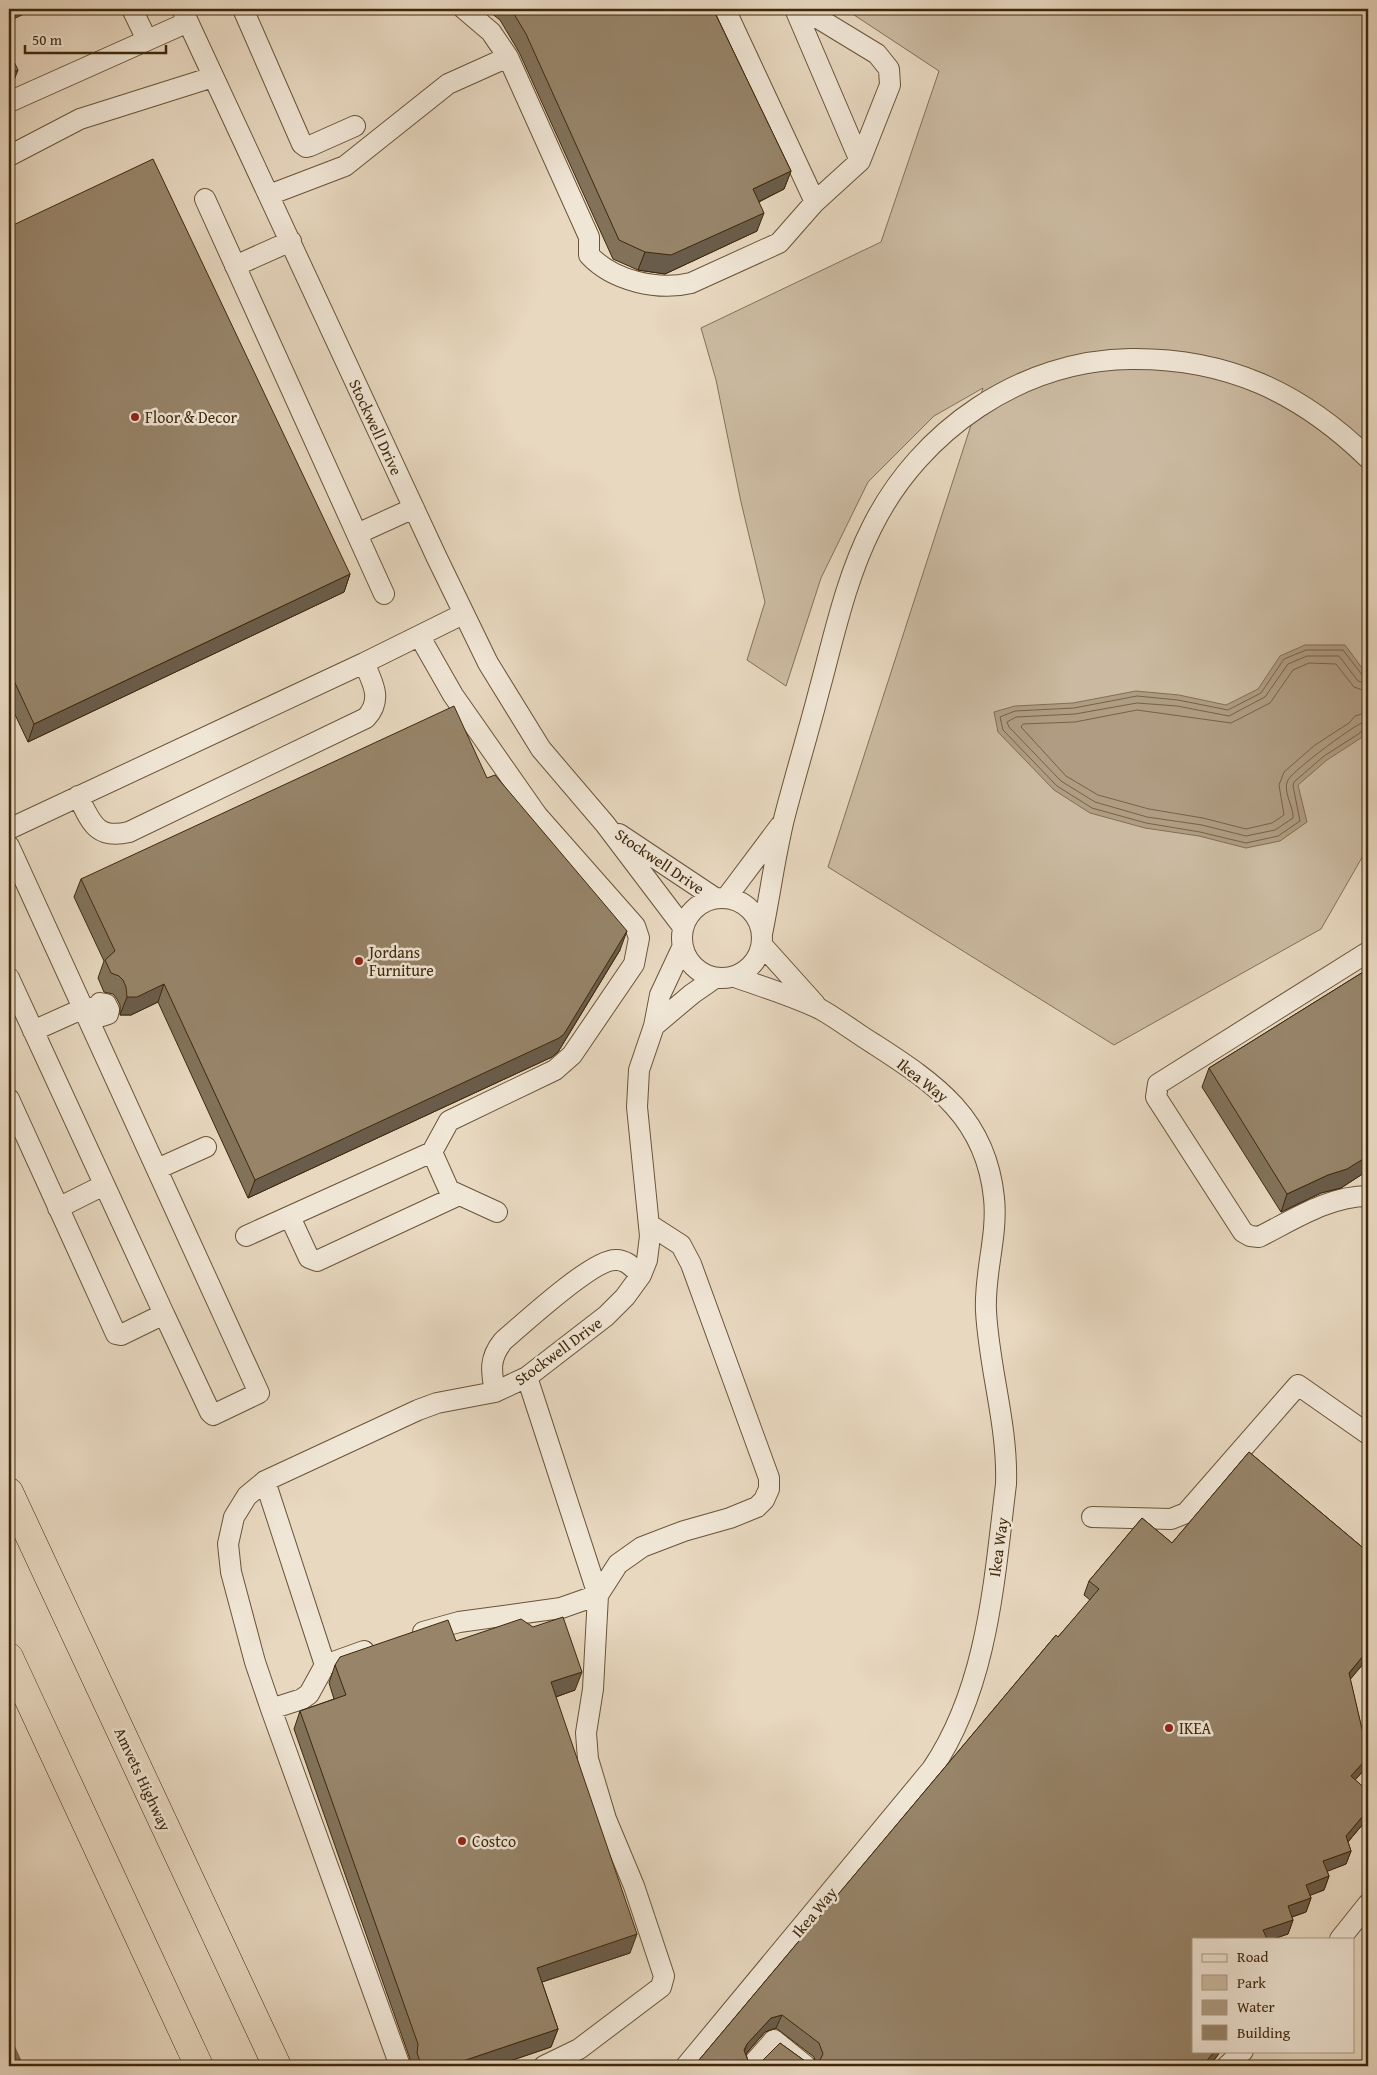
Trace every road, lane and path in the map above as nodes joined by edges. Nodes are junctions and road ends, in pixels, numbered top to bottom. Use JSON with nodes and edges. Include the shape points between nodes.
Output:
{"nodes":[{"id":1,"x":132,"y":9,"type":"edge"},
{"id":2,"x":243,"y":9,"type":"edge"},
{"id":3,"x":464,"y":9,"type":"edge"},
{"id":4,"x":725,"y":9,"type":"edge"},
{"id":5,"x":795,"y":9,"type":"edge"},
{"id":6,"x":804,"y":9,"type":"edge"},
{"id":7,"x":185,"y":15,"type":"edge"},
{"id":8,"x":147,"y":40,"type":"junction"},
{"id":9,"x":508,"y":57,"type":"junction"},
{"id":10,"x":214,"y":76,"type":"junction"},
{"id":11,"x":9,"y":102,"type":"edge"},
{"id":12,"x":355,"y":126,"type":"dead end"},
{"id":13,"x":9,"y":156,"type":"edge"},
{"id":14,"x":860,"y":161,"type":"junction"},
{"id":15,"x":269,"y":195,"type":"junction"},
{"id":16,"x":205,"y":199,"type":"dead end"},
{"id":17,"x":815,"y":202,"type":"junction"},
{"id":18,"x":291,"y":241,"type":"junction"},
{"id":19,"x":236,"y":266,"type":"junction"},
{"id":20,"x":1368,"y":458,"type":"edge"},
{"id":21,"x":414,"y":508,"type":"junction"},
{"id":22,"x":357,"y":534,"type":"junction"},
{"id":23,"x":384,"y":594,"type":"dead end"},
{"id":24,"x":464,"y":614,"type":"junction"},
{"id":25,"x":420,"y":637,"type":"junction"},
{"id":26,"x":364,"y":663,"type":"junction"},
{"id":27,"x":78,"y":796,"type":"junction"},
{"id":28,"x":784,"y":820,"type":"junction"},
{"id":29,"x":605,"y":824,"type":"junction"},
{"id":30,"x":9,"y":829,"type":"edge"},
{"id":31,"x":9,"y":846,"type":"edge"},
{"id":32,"x":721,"y":898,"type":"junction"},
{"id":33,"x":683,"y":926,"type":"junction"},
{"id":34,"x":762,"y":939,"type":"junction"},
{"id":35,"x":682,"y":948,"type":"junction"},
{"id":36,"x":1368,"y":952,"type":"edge"},
{"id":37,"x":9,"y":978,"type":"edge"},
{"id":38,"x":725,"y":978,"type":"junction"},
{"id":39,"x":96,"y":1009,"type":"junction"},
{"id":40,"x":820,"y":1009,"type":"junction"},
{"id":41,"x":654,"y":1026,"type":"junction"},
{"id":42,"x":33,"y":1031,"type":"junction"},
{"id":43,"x":9,"y":1099,"type":"edge"},
{"id":44,"x":206,"y":1147,"type":"dead end"},
{"id":45,"x":432,"y":1152,"type":"junction"},
{"id":46,"x":157,"y":1169,"type":"junction"},
{"id":47,"x":104,"y":1185,"type":"junction"},
{"id":48,"x":459,"y":1195,"type":"junction"},
{"id":49,"x":1368,"y":1196,"type":"edge"},
{"id":50,"x":58,"y":1208,"type":"junction"},
{"id":51,"x":497,"y":1212,"type":"dead end"},
{"id":52,"x":290,"y":1217,"type":"junction"},
{"id":53,"x":650,"y":1224,"type":"junction"},
{"id":54,"x":246,"y":1236,"type":"dead end"},
{"id":55,"x":641,"y":1275,"type":"junction"},
{"id":56,"x":164,"y":1314,"type":"junction"},
{"id":57,"x":527,"y":1377,"type":"junction"},
{"id":58,"x":495,"y":1392,"type":"junction"},
{"id":59,"x":1368,"y":1434,"type":"edge"},
{"id":60,"x":265,"y":1481,"type":"junction"},
{"id":61,"x":9,"y":1492,"type":"edge"},
{"id":62,"x":1092,"y":1517,"type":"dead end"},
{"id":63,"x":598,"y":1595,"type":"junction"},
{"id":64,"x":406,"y":1637,"type":"edge"},
{"id":65,"x":378,"y":1646,"type":"edge"},
{"id":66,"x":9,"y":1657,"type":"edge"},
{"id":67,"x":325,"y":1665,"type":"junction"},
{"id":68,"x":271,"y":1709,"type":"junction"},
{"id":69,"x":1368,"y":1904,"type":"edge"},
{"id":70,"x":1341,"y":1938,"type":"edge"},
{"id":71,"x":1242,"y":2052,"type":"edge"},
{"id":72,"x":199,"y":2066,"type":"edge"},
{"id":73,"x":277,"y":2066,"type":"edge"},
{"id":74,"x":400,"y":2066,"type":"edge"},
{"id":75,"x":544,"y":2066,"type":"edge"},
{"id":76,"x":686,"y":2066,"type":"edge"},
{"id":77,"x":751,"y":2066,"type":"edge"},
{"id":78,"x":806,"y":2066,"type":"edge"},
{"id":79,"x":1227,"y":2066,"type":"edge"}],
"edges":[{"from":1,"to":8,"type":"street"},
{"from":2,"to":12,"type":"street","via":[[302,144],[310,146]]},
{"from":3,"to":9,"type":"street","via":[[492,32]]},
{"from":4,"to":17,"type":"street"},
{"from":5,"to":14,"type":"street"},
{"from":6,"to":14,"type":"street","via":[[870,49],[889,70],[888,93]]},
{"from":7,"to":8,"type":"street"},
{"from":7,"to":10,"type":"street","name":"Stockwell Drive"},
{"from":8,"to":11,"type":"street"},
{"from":9,"to":15,"type":"street","via":[[448,84],[344,166]]},
{"from":9,"to":17,"type":"street","via":[[590,237],[589,255],[623,276],[670,287],[690,283],[779,243]]},
{"from":10,"to":13,"type":"street","via":[[80,119]]},
{"from":10,"to":15,"type":"street","name":"Stockwell Drive"},
{"from":14,"to":17,"type":"street"},
{"from":15,"to":18,"type":"street","name":"Stockwell Drive"},
{"from":16,"to":19,"type":"street"},
{"from":18,"to":19,"type":"street"},
{"from":18,"to":21,"type":"street","name":"Stockwell Drive"},
{"from":19,"to":22,"type":"street"},
{"from":20,"to":28,"type":"street","via":[[1320,416],[1291,398],[1260,382],[1196,364],[1152,359],[1112,359],[1074,364],[998,393],[934,442],[910,466],[872,527],[846,595]]},
{"from":21,"to":22,"type":"street"},
{"from":21,"to":24,"type":"street","name":"Stockwell Drive"},
{"from":22,"to":23,"type":"street"},
{"from":24,"to":25,"type":"street"},
{"from":24,"to":29,"type":"street","name":"Stockwell Drive","via":[[488,664],[526,726],[562,776]]},
{"from":25,"to":26,"type":"street"},
{"from":25,"to":45,"type":"street","via":[[452,695],[537,815],[635,926],[639,938],[634,964],[572,1056],[555,1070],[449,1121]]},
{"from":26,"to":27,"type":"street"},
{"from":26,"to":27,"type":"street","via":[[376,690],[372,712],[366,718],[129,832],[105,834],[90,821]]},
{"from":27,"to":30,"type":"street"},
{"from":28,"to":32,"type":"street"},
{"from":28,"to":34,"type":"street"},
{"from":29,"to":32,"type":"street","name":"Stockwell Drive"},
{"from":29,"to":33,"type":"street","name":"Stockwell Drive"},
{"from":31,"to":39,"type":"street"},
{"from":32,"to":33,"type":"street","via":[[699,905]]},
{"from":32,"to":34,"type":"street","via":[[739,902],[750,910],[758,921]]},
{"from":33,"to":35,"type":"street"},
{"from":34,"to":38,"type":"street","via":[[755,961]]},
{"from":34,"to":40,"type":"street","name":"Ikea Way"},
{"from":35,"to":38,"type":"street","via":[[694,968]]},
{"from":35,"to":41,"type":"street","name":"Stockwell Drive","via":[[660,995]]},
{"from":36,"to":49,"type":"street","via":[[1158,1084],[1156,1097],[1243,1232],[1250,1236],[1259,1237],[1333,1201]]},
{"from":37,"to":42,"type":"street"},
{"from":38,"to":40,"type":"street","name":"Ikea Way"},
{"from":38,"to":41,"type":"street","via":[[692,994]]},
{"from":39,"to":42,"type":"street"},
{"from":39,"to":46,"type":"street"},
{"from":40,"to":76,"type":"street","name":"Ikea Way","via":[[935,1086],[959,1109],[982,1153],[994,1199],[986,1297],[987,1330],[1006,1450],[1006,1484],[985,1633],[971,1692],[956,1731],[932,1769],[738,2013]]},
{"from":41,"to":53,"type":"street","name":"Stockwell Drive","via":[[640,1070],[637,1107]]},
{"from":42,"to":47,"type":"street"},
{"from":43,"to":50,"type":"street"},
{"from":44,"to":46,"type":"street"},
{"from":45,"to":48,"type":"street","via":[[449,1190]]},
{"from":45,"to":52,"type":"street"},
{"from":46,"to":56,"type":"street","via":[[259,1393],[217,1414],[210,1412]]},
{"from":47,"to":50,"type":"street"},
{"from":47,"to":56,"type":"street"},
{"from":48,"to":51,"type":"street"},
{"from":48,"to":52,"type":"street","via":[[317,1261],[309,1258]]},
{"from":50,"to":56,"type":"street","via":[[118,1335]]},
{"from":52,"to":54,"type":"street"},
{"from":53,"to":55,"type":"street","name":"Stockwell Drive","via":[[649,1249]]},
{"from":53,"to":63,"type":"street","via":[[681,1245],[691,1264],[769,1478],[769,1489],[764,1500],[746,1512],[642,1547],[614,1569]]},
{"from":55,"to":57,"type":"street","name":"Stockwell Drive","via":[[606,1316]]},
{"from":55,"to":58,"type":"street","via":[[624,1261],[614,1260],[587,1272],[503,1340],[491,1364]]},
{"from":57,"to":58,"type":"street","name":"Stockwell Drive"},
{"from":57,"to":63,"type":"street"},
{"from":58,"to":60,"type":"street","name":"Stockwell Drive","via":[[418,1410]]},
{"from":59,"to":62,"type":"street","via":[[1298,1385],[1181,1517]]},
{"from":60,"to":67,"type":"street"},
{"from":60,"to":68,"type":"street","name":"Stockwell Drive","via":[[248,1496],[231,1526],[228,1544],[231,1572]]},
{"from":61,"to":73,"type":"highway","name":"Amvets Highway"},
{"from":63,"to":64,"type":"street","via":[[561,1608],[459,1622]]},
{"from":63,"to":75,"type":"street","via":[[593,1689],[586,1733],[588,1758],[609,1827],[636,1892],[664,1983],[579,2049]]},
{"from":65,"to":67,"type":"street"},
{"from":66,"to":72,"type":"highway"},
{"from":67,"to":68,"type":"street","via":[[310,1694]]},
{"from":68,"to":74,"type":"street","name":"Stockwell Drive"},
{"from":69,"to":70,"type":"street"},
{"from":71,"to":79,"type":"street"},
{"from":77,"to":78,"type":"street","via":[[774,2040]]}]}
